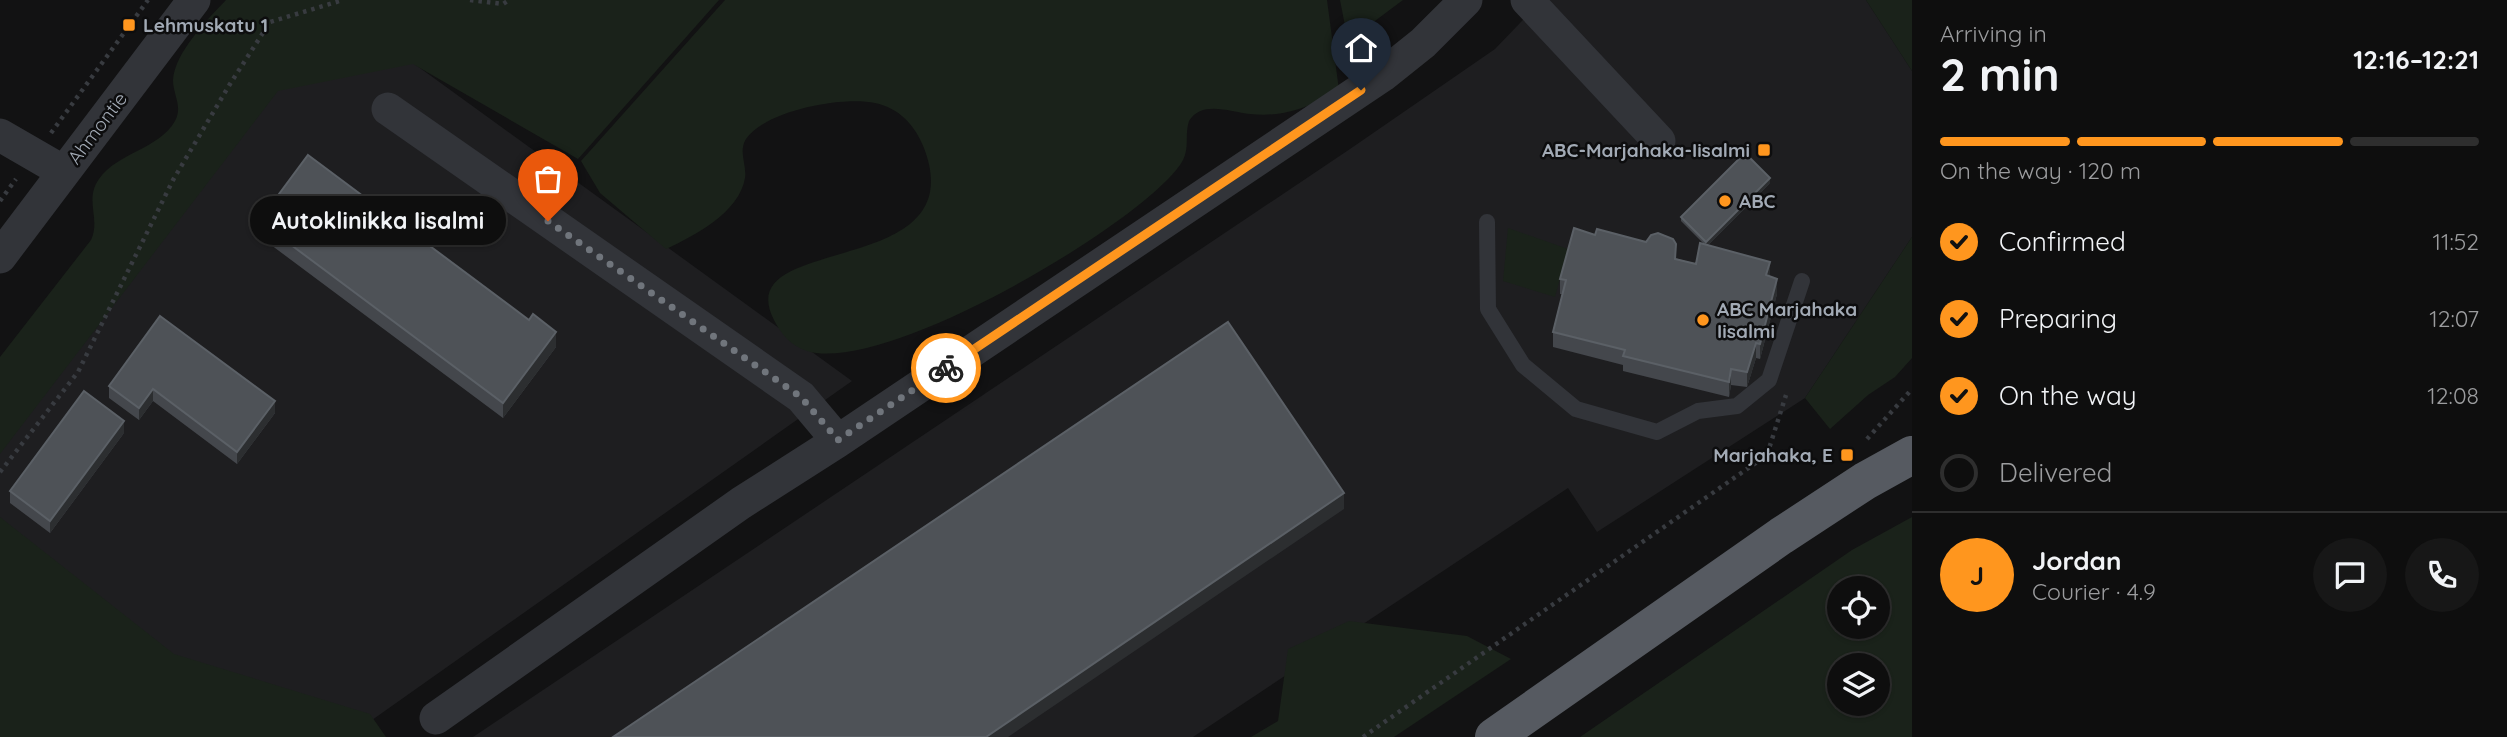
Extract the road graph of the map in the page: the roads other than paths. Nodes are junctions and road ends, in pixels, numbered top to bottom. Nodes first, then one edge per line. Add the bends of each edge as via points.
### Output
1 (194, 0) edge
2 (1466, 0) edge
3 (1527, 0) edge
4 (388, 109) dead end
5 (0, 135) edge
6 (1660, 141) dead end
7 (64, 172) junction
8 (1488, 222) dead end
9 (0, 257) edge
10 (1802, 281) dead end
11 (838, 440) junction
12 (1912, 455) edge
13 (436, 718) dead end
14 (1493, 737) edge

1 - 7 street, Ahmontie
2 - 11 street via 1383,75
3 - 6 street
4 - 11 street via 801,397
5 - 7 street
7 - 9 street, Ahmontie
8 - 10 lane via 1488,309 1523,365 1576,409 1657,432 1698,411 1737,406 1769,380
11 - 13 street
12 - 14 highway via 1782,536

